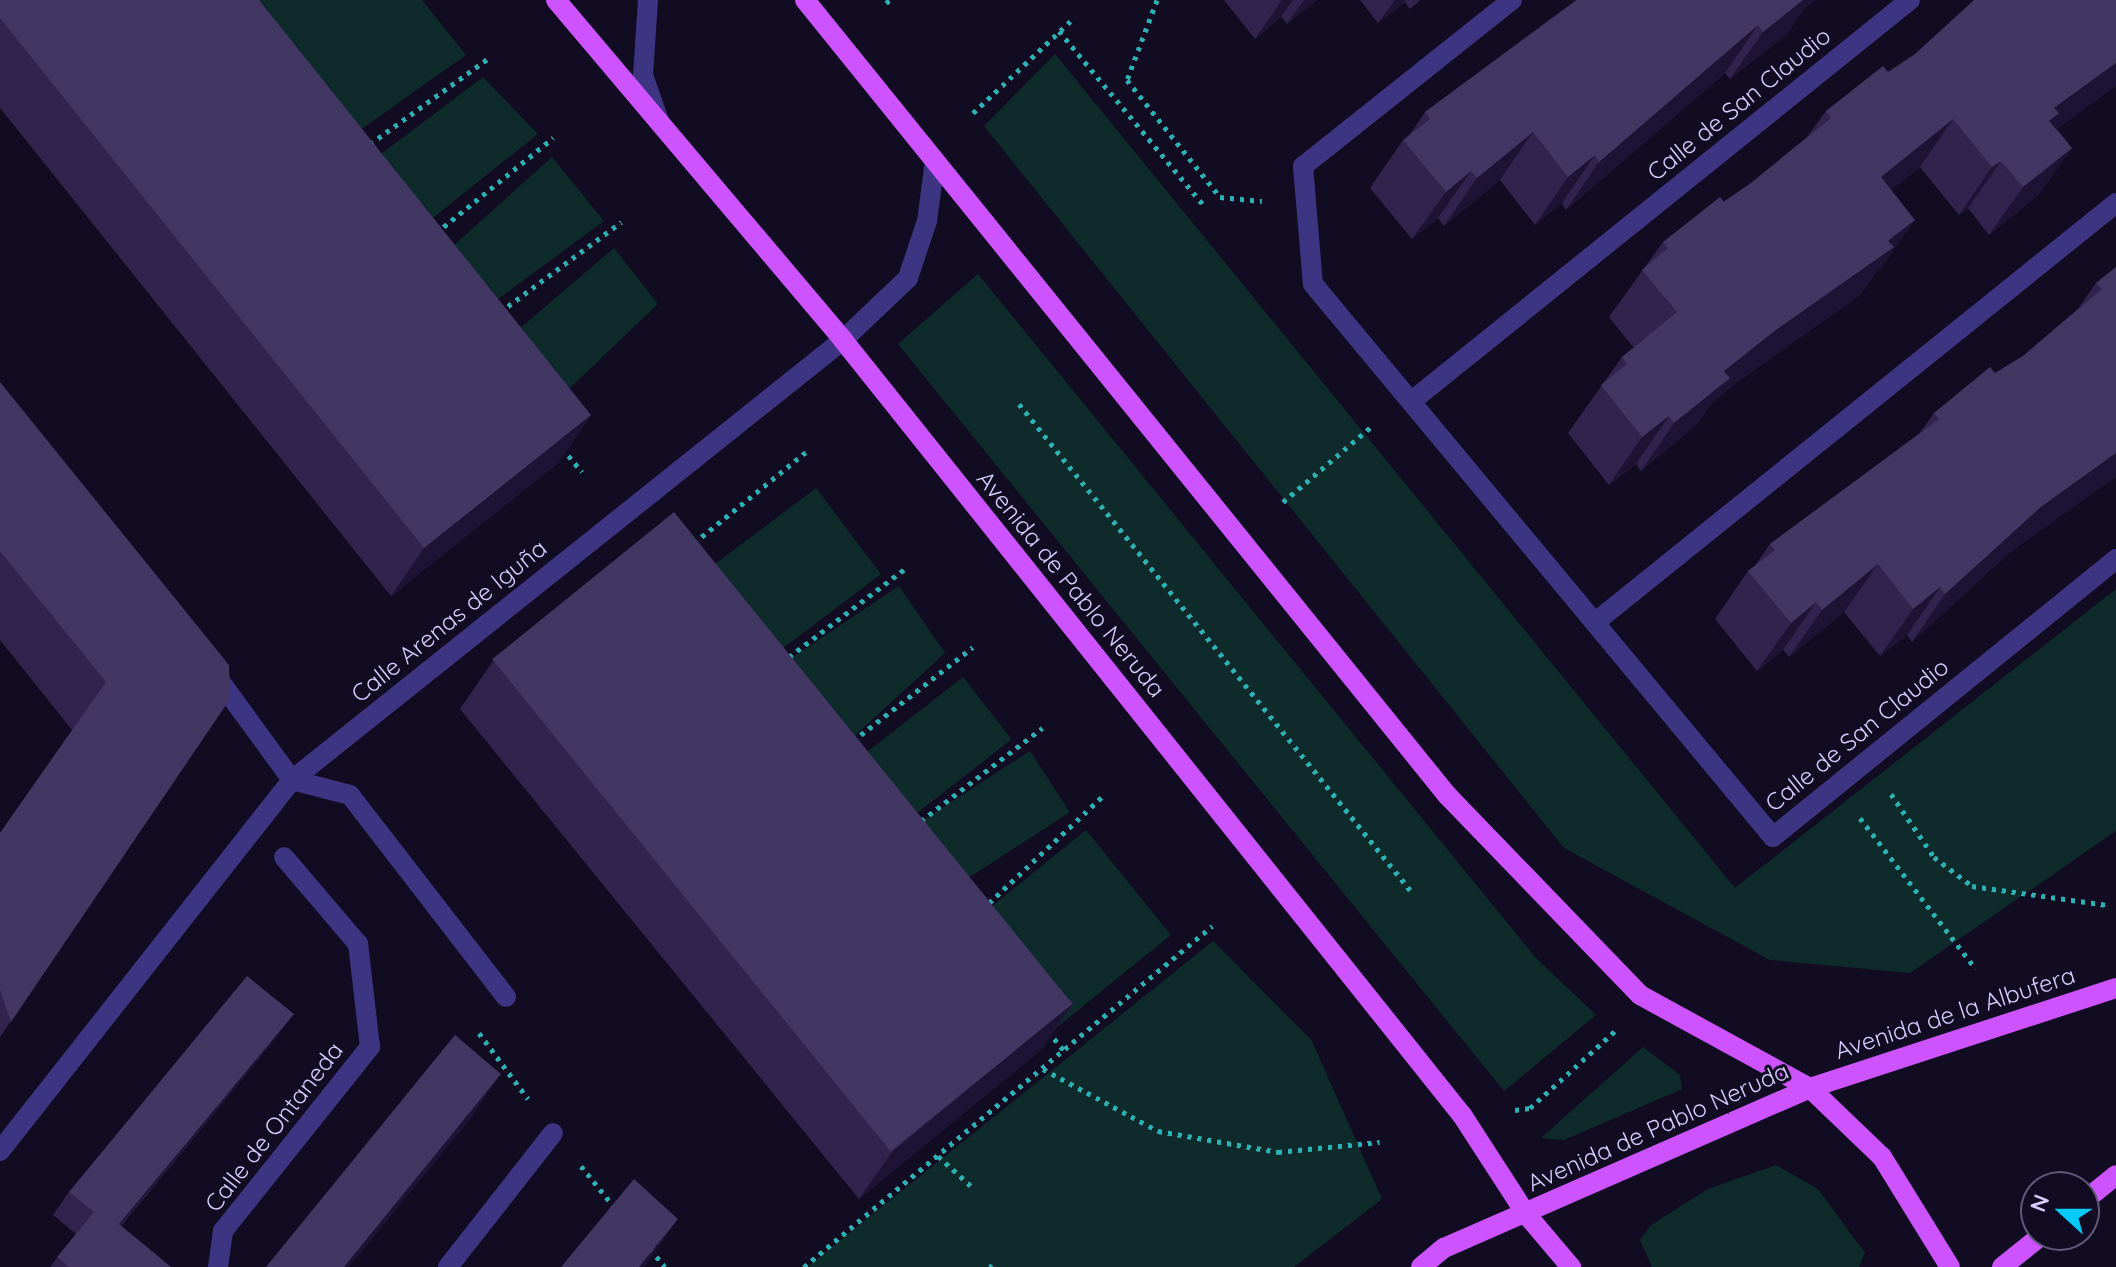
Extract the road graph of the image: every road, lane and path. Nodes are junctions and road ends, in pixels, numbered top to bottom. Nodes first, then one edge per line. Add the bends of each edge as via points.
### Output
1 (556, 0) edge
2 (648, 0) edge
3 (805, 0) edge
4 (1157, 0) edge
5 (1512, 0) edge
6 (1910, 0) edge
7 (1075, 17) dead end
8 (1059, 31) junction
9 (490, 57) dead end
10 (973, 113) dead end
11 (659, 122) junction
12 (553, 138) dead end
13 (363, 150) edge
14 (935, 161) junction
15 (1273, 202) dead end
16 (2116, 203) edge
17 (1206, 208) dead end
18 (621, 222) dead end
19 (432, 236) edge
20 (495, 316) edge
21 (843, 340) junction
22 (1413, 400) junction
23 (1019, 404) dead end
24 (1373, 425) dead end
25 (555, 439) edge
26 (806, 452) dead end
27 (582, 472) edge
28 (1283, 502) dead end
29 (686, 549) edge
30 (2116, 559) edge
31 (906, 568) dead end
32 (1598, 620) junction
33 (973, 647) dead end
34 (196, 648) edge
35 (779, 665) edge
36 (1042, 728) dead end
37 (849, 744) edge
38 (292, 780) junction
39 (1891, 793) dead end
40 (1102, 797) dead end
41 (1860, 817) dead end
42 (917, 825) edge
43 (284, 857) dead end
44 (1410, 890) dead end
45 (2108, 905) dead end
46 (985, 906) edge
47 (1212, 926) dead end
48 (1976, 969) dead end
49 (2116, 988) edge
50 (506, 997) dead end
51 (470, 1020) dead end
52 (1039, 1020) edge
53 (1616, 1030) dead end
54 (1065, 1052) junction
55 (1043, 1069) junction
56 (1810, 1088) junction
57 (1515, 1110) dead end
58 (553, 1133) junction
59 (1380, 1142) dead end
60 (0, 1151) edge
61 (938, 1156) junction
62 (2116, 1175) edge
63 (973, 1188) dead end
64 (2100, 1188) edge
65 (1526, 1214) junction
66 (623, 1216) edge
67 (643, 1240) edge
68 (2022, 1251) edge
69 (662, 1266) edge
70 (218, 1267) edge
71 (448, 1267) edge
72 (804, 1267) edge
73 (1421, 1267) edge
74 (1571, 1267) edge
75 (1950, 1267) edge
76 (2002, 1267) edge

1 - 11 main road, Avenida de Pablo Neruda
2 - 11 street via 643,75
3 - 14 main road, Avenida de Pablo Neruda
4 - 15 path via 1127,80 1220,197
5 - 22 street, Calle de San Claudio via 1303,166 1313,284
6 - 22 street, Calle de San Claudio
7 - 8 path
8 - 10 path
8 - 17 path
9 - 13 path
11 - 21 main road, Avenida de Pablo Neruda
12 - 19 path
14 - 21 street, Calle Arenas de Iguña via 927,221 908,278
14 - 56 main road, Avenida de Pablo Neruda via 1447,795 1640,995
16 - 32 street
18 - 20 path
21 - 38 street, Calle Arenas de Iguña
21 - 65 main road, Avenida de Pablo Neruda via 1462,1115
22 - 32 street, Calle de San Claudio
23 - 44 path
24 - 28 path
25 - 27 path
26 - 29 path
30 - 32 street, Calle de San Claudio via 1773,837
31 - 35 path
33 - 37 path
34 - 38 street
36 - 42 path
38 - 50 street via 350,795
38 - 60 street, Calle Arenas de Iguña
39 - 45 path via 1934,857 1972,886
40 - 46 path
41 - 48 path
43 - 70 street, Calle de Ontaneda via 358,944 370,1047 223,1231
47 - 54 path
49 - 56 main road, Avenida de la Albufera
51 - 58 path
52 - 54 path
53 - 57 path via 1530,1108
54 - 55 path
55 - 59 path via 1158,1131 1278,1152
55 - 61 path
56 - 65 main road, Avenida de Pablo Neruda
56 - 75 main road, Avenida de Pablo Neruda via 1882,1157
58 - 66 path
58 - 71 street
61 - 63 path
61 - 72 path
62 - 64 main road
65 - 73 main road via 1444,1248
65 - 74 main road, Avenida de Pablo Neruda
67 - 69 path
68 - 76 main road

